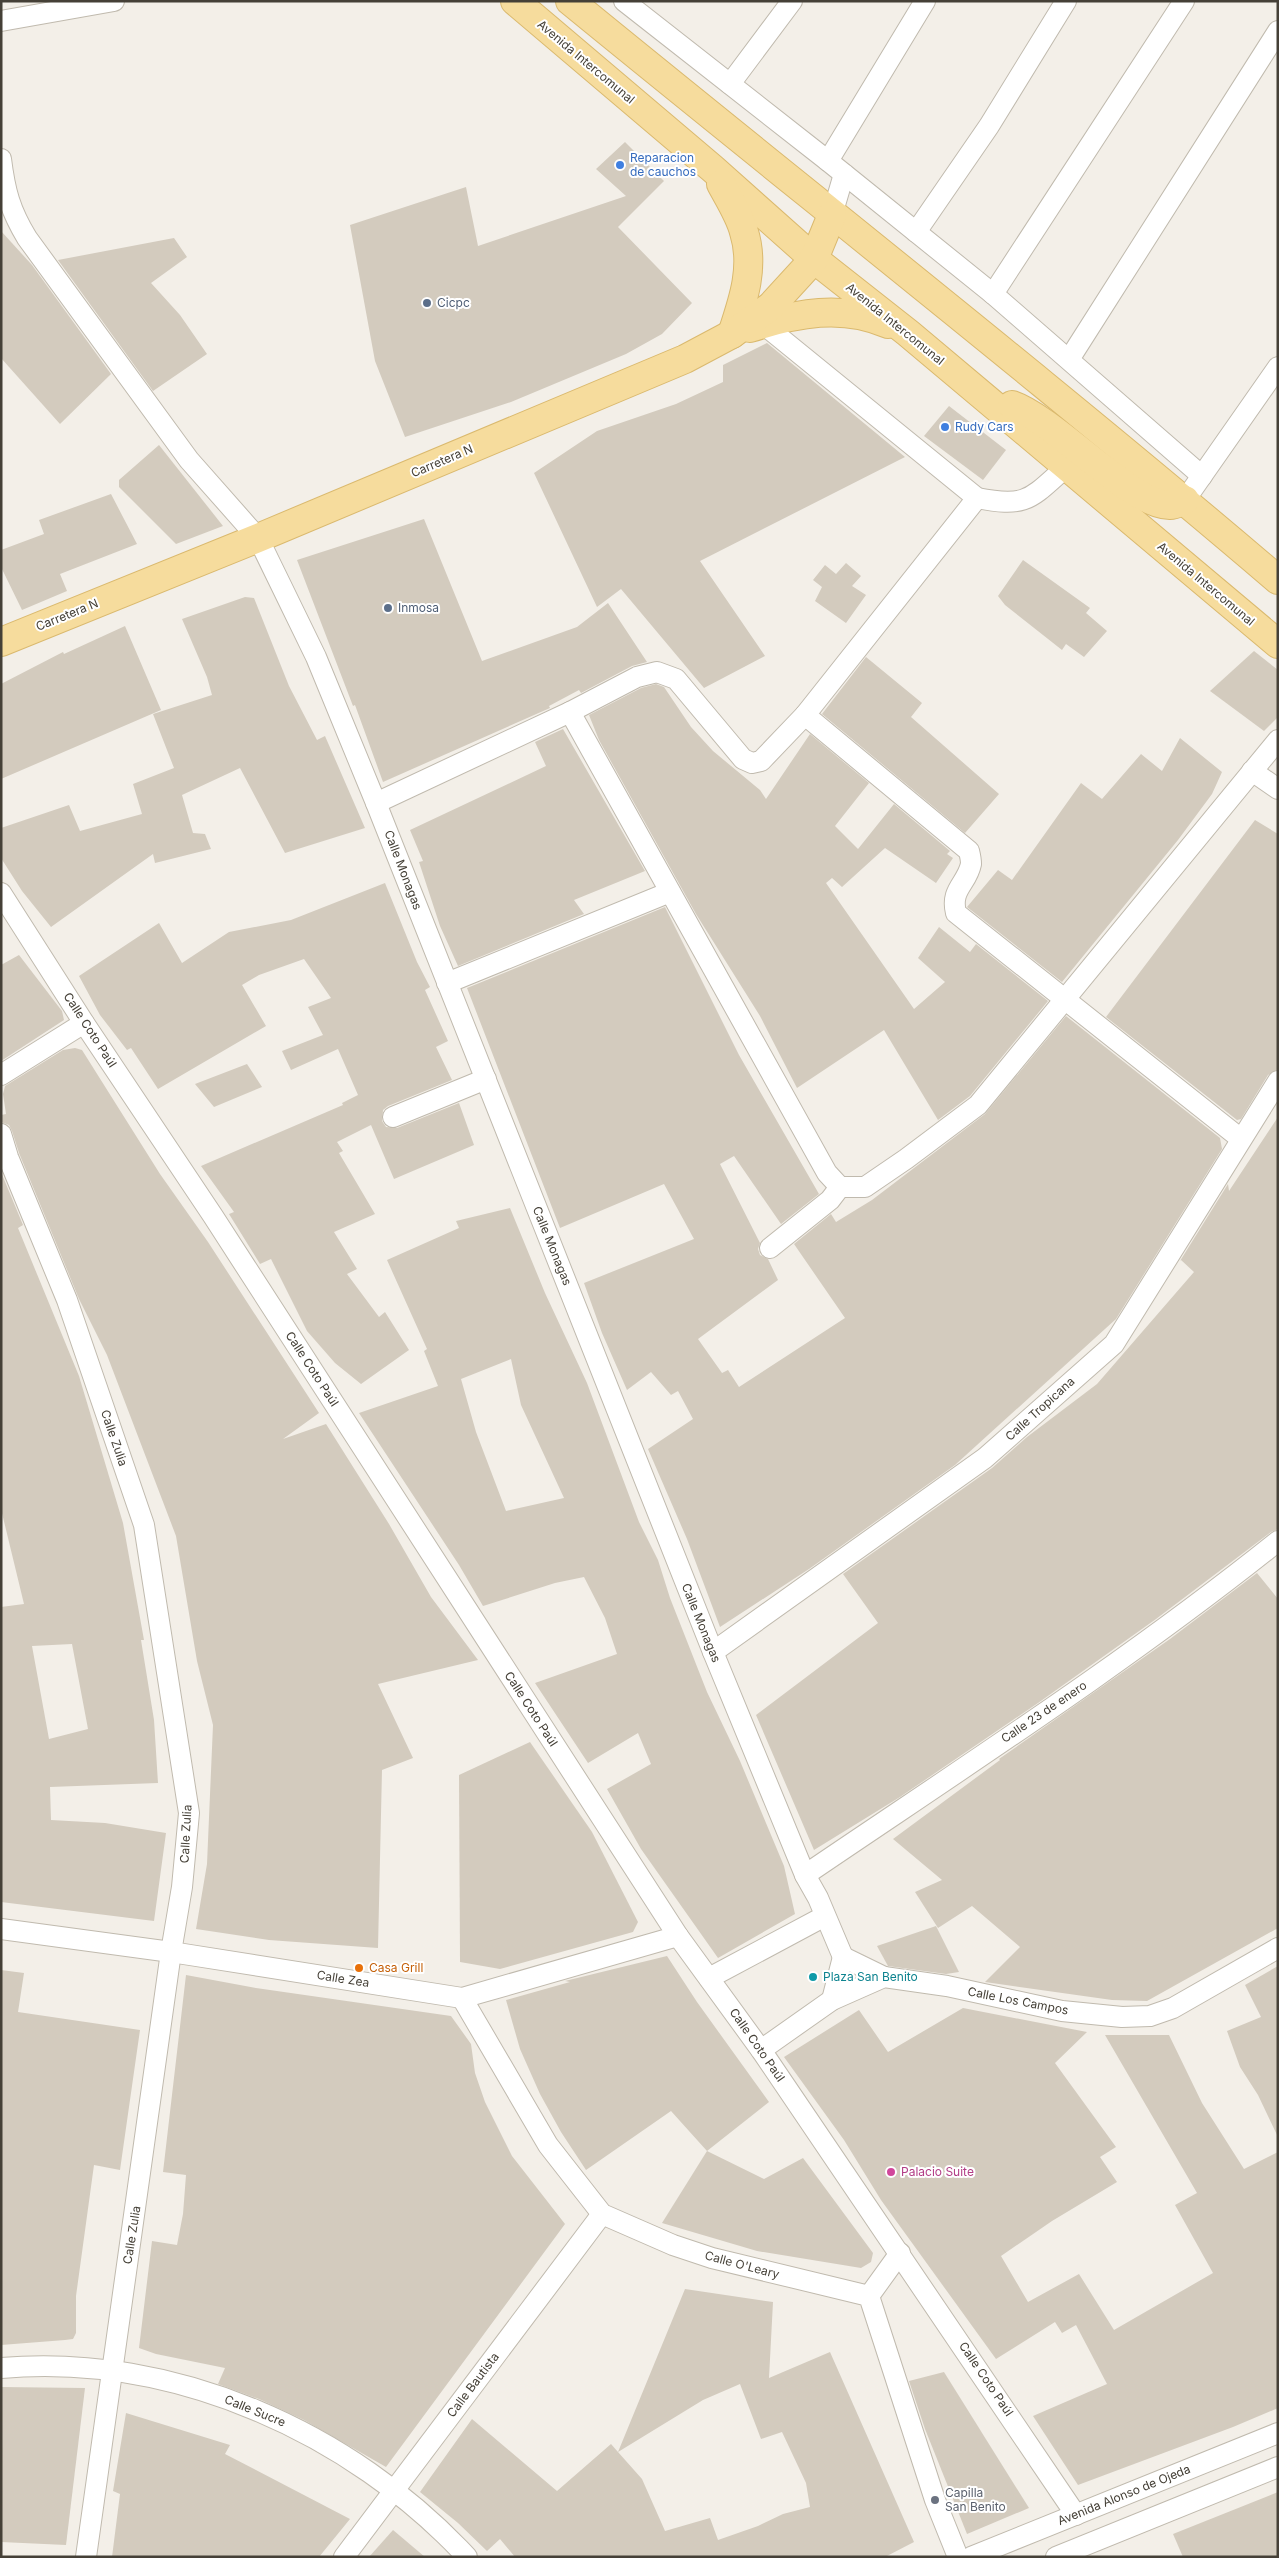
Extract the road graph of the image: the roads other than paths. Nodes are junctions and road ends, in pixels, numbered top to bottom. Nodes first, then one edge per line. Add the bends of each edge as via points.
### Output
1 (114, 1) edge
2 (515, 1) edge
3 (570, 1) edge
4 (792, 1) edge
5 (925, 1) edge
6 (1066, 1) edge
7 (1184, 1) edge
8 (629, 3) edge
9 (1, 21) edge
10 (1278, 31) edge
11 (730, 84) junction
12 (1, 159) edge
13 (828, 160) junction
14 (713, 169) junction
15 (844, 174) junction
16 (832, 215) junction
17 (916, 232) junction
18 (814, 259) junction
19 (993, 294) junction
20 (763, 324) junction
21 (908, 333) junction
22 (732, 334) junction
23 (1070, 358) junction
24 (1278, 367) edge
25 (984, 397) junction
26 (1066, 467) junction
27 (1202, 476) junction
28 (977, 498) junction
29 (1184, 500) junction
30 (258, 538) junction
31 (1278, 580) edge
32 (1, 642) edge
33 (1278, 644) edge
34 (570, 712) junction
35 (805, 714) junction
36 (1278, 740) edge
37 (1252, 771) junction
38 (1278, 789) edge
39 (376, 803) junction
40 (670, 892) junction
41 (1, 894) edge
42 (447, 983) junction
43 (1065, 1000) junction
44 (84, 1022) junction
45 (1, 1075) edge
46 (486, 1079) junction
47 (1278, 1081) edge
48 (393, 1117) dead end
49 (1, 1134) edge
50 (1241, 1139) junction
51 (840, 1187) junction
52 (770, 1248) dead end
53 (1278, 1541) edge
54 (713, 1652) junction
55 (804, 1875) junction
56 (825, 1916) junction
57 (1, 1929) edge
58 (678, 1936) junction
59 (1278, 1948) edge
60 (171, 1952) junction
61 (843, 1957) junction
62 (884, 1977) junction
63 (709, 1978) junction
64 (462, 1998) junction
65 (832, 2000) junction
66 (761, 2050) junction
67 (602, 2214) junction
68 (900, 2253) junction
69 (869, 2296) junction
70 (1, 2368) edge
71 (111, 2372) junction
72 (1278, 2433) edge
73 (1278, 2467) edge
74 (394, 2490) junction
75 (1076, 2515) junction
76 (1097, 2550) edge
77 (86, 2557) edge
78 (344, 2557) edge
79 (467, 2557) edge
80 (958, 2557) edge
81 (971, 2557) edge
82 (1056, 2557) edge

1 - 9 street
2 - 14 main road, Avenida Intercomunal
3 - 16 main road
4 - 11 street
5 - 13 street
6 - 17 street via 989,126
7 - 19 street
8 - 11 street
10 - 23 street
11 - 13 street
12 - 30 street, Calle Monagas via 4,186 12,212 26,238 189,460
13 - 15 street
14 - 18 main road, Avenida Intercomunal
14 - 22 main road via 744,232 749,264 743,302
15 - 16 street
15 - 17 street
16 - 18 main road, Carretera N
16 - 29 main road via 902,268
17 - 19 street
18 - 21 main road, Avenida Intercomunal
18 - 22 main road, Carretera N via 771,306
19 - 23 street
20 - 21 main road via 841,311 877,319
20 - 22 main road
20 - 28 street
21 - 25 main road, Avenida Intercomunal
22 - 30 main road, Carretera N via 685,359
23 - 27 street
24 - 27 street
25 - 26 main road, Avenida Intercomunal
25 - 29 main road via 1036,417 1145,498 1171,505
26 - 28 street via 1029,498 1015,504
26 - 33 main road, Avenida Intercomunal
27 - 29 street
28 - 35 street
29 - 31 main road
30 - 32 main road, Carretera N
30 - 39 street, Calle Monagas via 316,657
34 - 35 street via 637,678 657,672 676,679 743,759 752,763 761,762
34 - 39 street
34 - 40 street
35 - 43 street via 969,851 971,864 956,893 956,913
36 - 37 street
37 - 38 street
37 - 43 street
39 - 42 street, Calle Monagas
40 - 42 street
40 - 51 street via 827,1173
41 - 44 street, Calle Coto Paúl
42 - 46 street, Calle Monagas
43 - 50 street
43 - 51 street via 978,1105 865,1187
44 - 45 street
44 - 58 street, Calle Coto Paúl
46 - 48 street
46 - 54 street, Calle Monagas
47 - 50 street, Calle Tropicana
49 - 60 street, Calle Zulia via 67,1300 144,1525 189,1813 182,1887
50 - 54 street, Calle Tropicana via 1114,1344 985,1458
51 - 52 street via 830,1200
53 - 55 street, Calle 23 de enero via 1212,1594 1078,1689
54 - 55 street, Calle Monagas
55 - 56 street, Calle Monagas
56 - 61 street, Calle Monagas
56 - 63 street
57 - 60 street, Calle Zea
58 - 63 street, Calle Coto Paúl
58 - 64 street, Calle Zea
59 - 62 street, Calle Los Campos via 1173,2008 1150,2016 1122,2017 1062,2011 946,1986
60 - 64 street, Calle Zea
60 - 71 street, Calle Zulia
61 - 62 street
61 - 65 street
62 - 65 street
63 - 66 street, Calle Coto Paúl
64 - 67 street, Calle O'Leary via 548,2145
65 - 66 street
66 - 68 street, Calle Coto Paúl
67 - 69 street, Calle O'Leary via 712,2258
67 - 74 street, Calle Bautista
68 - 69 street
68 - 75 street, Calle Coto Paúl
69 - 80 street via 935,2500
70 - 71 street, Calle Sucre via 60,2367
71 - 74 street, Calle Sucre via 188,2387 263,2413 334,2449
71 - 77 street, Calle Zulia
72 - 75 street, Avenida Alonso de Ojeda
73 - 76 street
74 - 78 street, Calle Bautista
74 - 79 street, Calle Sucre
75 - 81 street, Avenida Alonso de Ojeda
76 - 82 street

